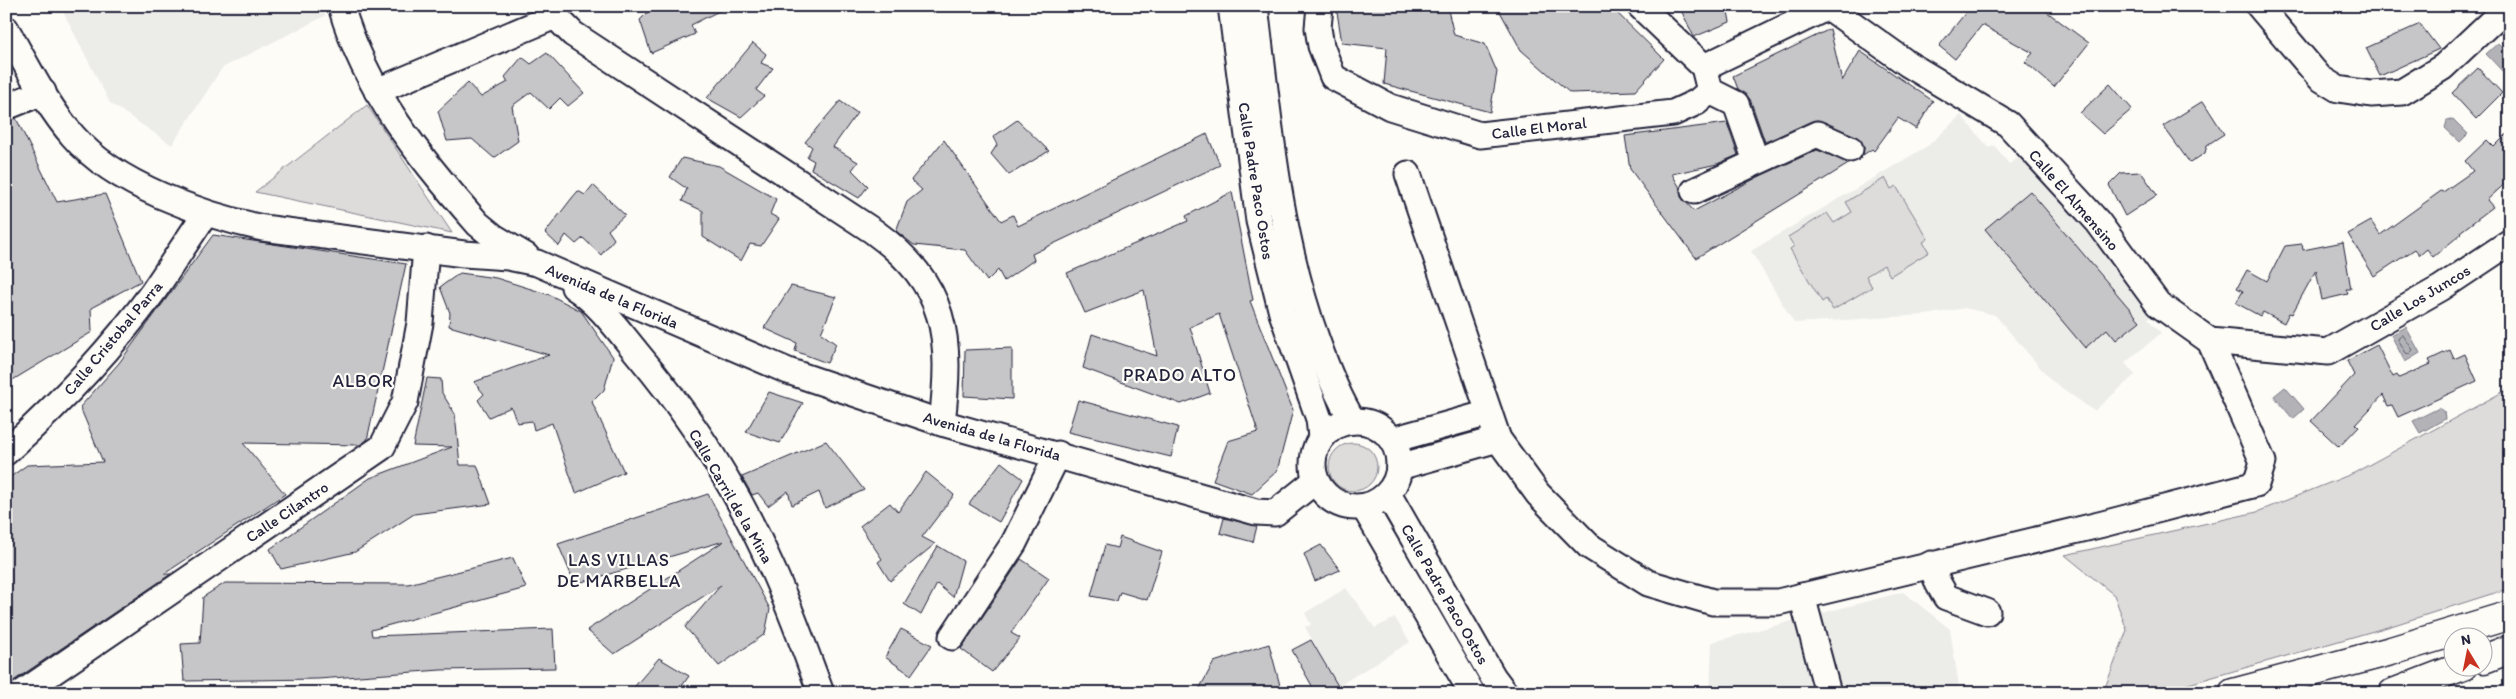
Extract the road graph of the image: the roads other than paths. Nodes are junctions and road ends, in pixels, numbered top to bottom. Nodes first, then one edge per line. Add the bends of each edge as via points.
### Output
1 (341, 6) edge
2 (1231, 6) edge
3 (1255, 6) edge
4 (1320, 6) edge
5 (1640, 6) edge
6 (1828, 6) edge
7 (2259, 6) edge
8 (2508, 6) edge
9 (557, 11) edge
10 (6, 29) edge
11 (1707, 79) junction
12 (377, 91) junction
13 (43, 92) junction
14 (6, 107) edge
15 (1850, 149) dead end
16 (1756, 162) junction
17 (1408, 174) dead end
18 (1694, 191) dead end
19 (206, 213) junction
20 (2510, 242) edge
21 (426, 248) junction
22 (537, 263) junction
23 (2210, 341) junction
24 (1489, 413) junction
25 (1353, 420) junction
26 (942, 423) junction
27 (1322, 437) junction
28 (1498, 439) junction
29 (1392, 440) junction
30 (6, 452) edge
31 (1058, 454) junction
32 (1399, 466) junction
33 (1316, 481) junction
34 (1388, 494) junction
35 (1364, 507) junction
36 (1931, 564) junction
37 (1802, 596) junction
38 (1986, 612) dead end
39 (2510, 615) edge
40 (952, 637) dead end
41 (2510, 648) edge
42 (2494, 655) edge
43 (2444, 673) edge
44 (22, 693) edge
45 (821, 693) edge
46 (1472, 693) edge
47 (1504, 693) edge
48 (1828, 693) edge
49 (2233, 693) edge
50 (2393, 693) edge

1 - 12 street via 353,41
2 - 27 street, Calle Padre Paco Ostos via 1259,221 1282,313 1319,419
3 - 25 street, Calle Padre Paco Ostos via 1290,249 1330,377 1340,401
4 - 11 street, Calle El Moral via 1318,28 1321,46 1333,77 1390,107 1480,135 1673,113 1697,102
5 - 11 street
6 - 11 street, Calle El Moral
6 - 23 street, Calle El Almensino via 1908,64 2008,124 2098,222 2158,304
7 - 8 street via 2320,78 2338,89 2371,94 2402,92 2443,67
9 - 12 street
9 - 26 street via 573,34 865,225 906,257 932,293 942,325 947,363
10 - 13 street, Avenida de la Florida
11 - 16 street via 1736,104
12 - 22 street via 398,128 478,224 494,238
13 - 14 street
13 - 19 street, Avenida de la Florida via 73,136 103,162 144,187
15 - 16 street via 1817,134
16 - 18 street
17 - 24 street
19 - 21 street, Avenida de la Florida via 263,228
19 - 30 street, Calle Cristobal Parra via 124,329 62,399
20 - 23 street, Calle Los Juncos via 2441,288 2328,352
21 - 22 street, Avenida de la Florida
21 - 44 street, Calle Cilantro via 420,323 405,402 382,447
22 - 26 street, Avenida de la Florida via 788,371
22 - 45 street, Calle Carril de la Mina via 583,293 601,311 655,375 706,446 748,518 770,564
23 - 36 street via 2263,462 2256,484
24 - 28 street
24 - 29 street
25 - 27 street via 1335,426
25 - 29 street via 1375,425
26 - 31 street, Avenida de la Florida
27 - 33 street via 1313,458
28 - 32 street
28 - 37 street via 1538,494 1589,546 1648,583 1713,602 1778,602
29 - 32 street
31 - 33 street, Avenida de la Florida via 1247,509 1275,513
31 - 40 street via 1014,544
32 - 34 street via 1396,481
33 - 35 street via 1330,500 1346,507
34 - 35 street
34 - 47 street, Calle Padre Paco Ostos
35 - 46 street, Calle Padre Paco Ostos
36 - 37 street
36 - 38 street via 1946,597
37 - 48 street
39 - 49 highway
41 - 42 highway
43 - 50 highway

